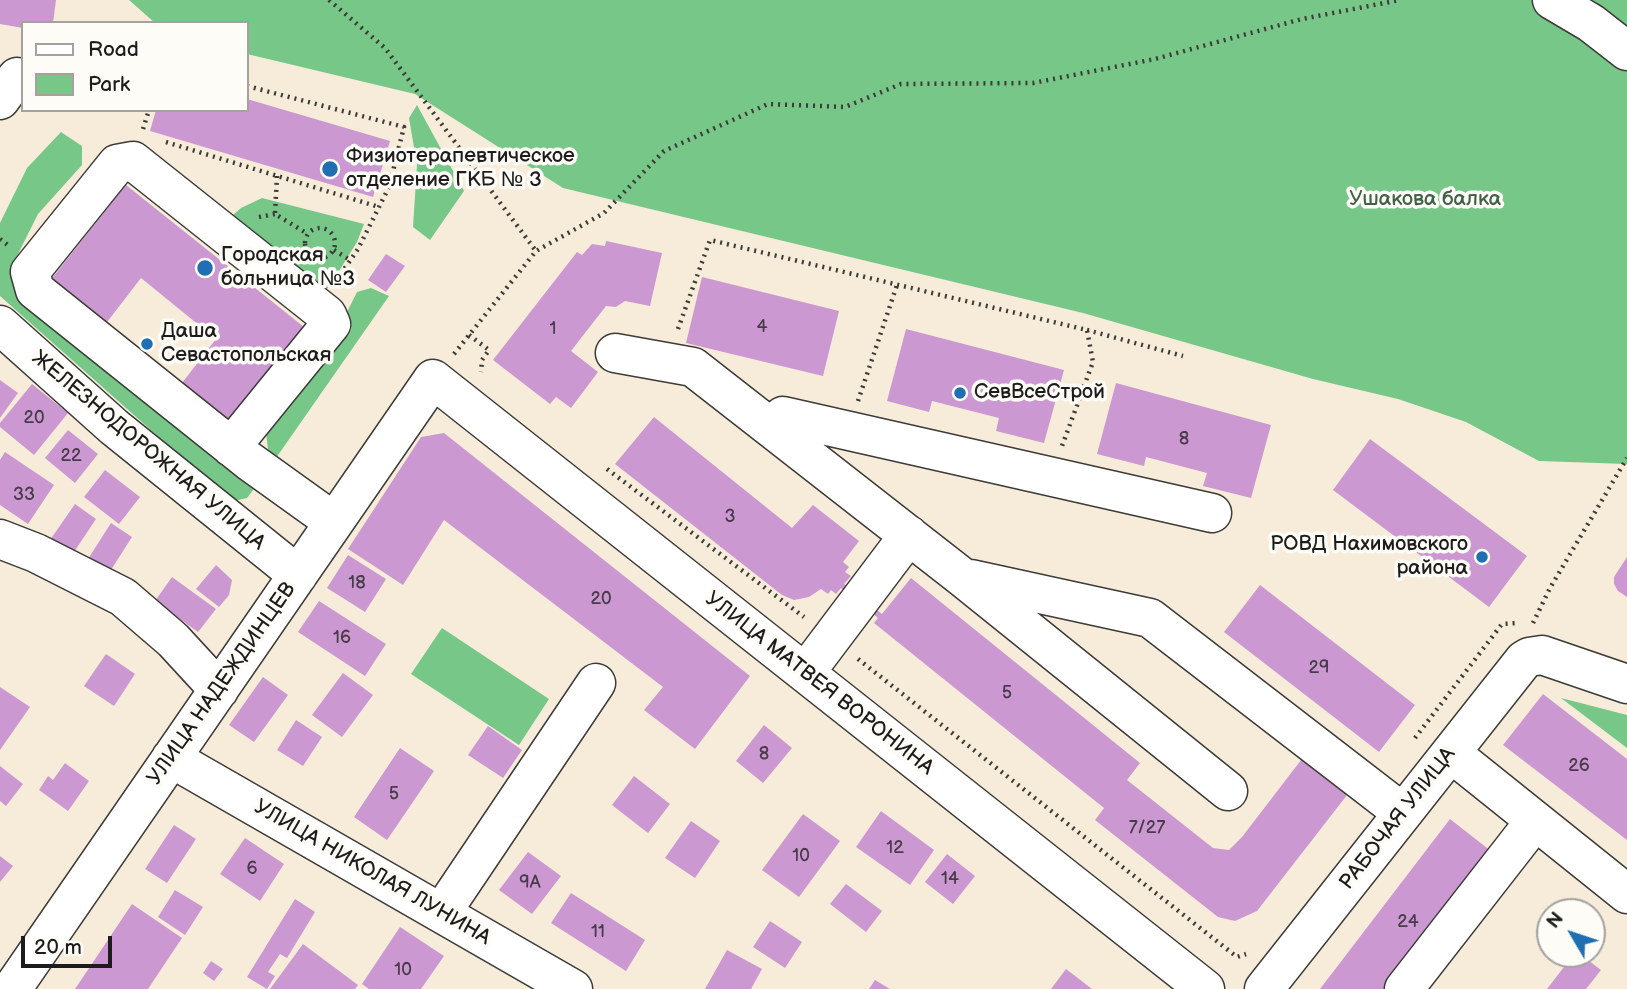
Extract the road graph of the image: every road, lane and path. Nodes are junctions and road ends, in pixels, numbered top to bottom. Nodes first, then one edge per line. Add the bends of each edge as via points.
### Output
1 (329, 0) edge
2 (1400, 0) edge
3 (1552, 0) edge
4 (1627, 51) edge
5 (248, 86) edge
6 (154, 138) dead end
7 (277, 176) junction
8 (379, 207) junction
9 (308, 234) junction
10 (334, 250) junction
11 (536, 251) junction
12 (350, 260) junction
13 (897, 285) junction
14 (317, 307) junction
15 (0, 325) edge
16 (1087, 330) junction
17 (469, 335) junction
18 (615, 353) dead end
19 (1183, 356) dead end
20 (666, 363) junction
21 (486, 378) dead end
22 (433, 379) junction
23 (770, 427) junction
24 (848, 430) junction
25 (231, 447) junction
26 (1627, 458) edge
27 (597, 462) dead end
28 (1051, 477) junction
29 (1212, 513) dead end
30 (334, 522) junction
31 (909, 535) junction
32 (0, 539) edge
33 (298, 575) junction
34 (962, 577) junction
35 (1550, 587) dead end
36 (832, 638) junction
37 (1534, 638) junction
38 (805, 673) junction
39 (596, 683) dead end
40 (1627, 684) edge
41 (219, 690) junction
42 (1414, 739) dead end
43 (1451, 753) junction
44 (171, 758) junction
45 (1228, 791) dead end
46 (1402, 813) junction
47 (1535, 821) junction
48 (1627, 894) edge
49 (442, 912) junction
50 (1248, 953) dead end
51 (12, 989) edge
52 (573, 989) edge
53 (1205, 989) edge
54 (1264, 989) edge
55 (1404, 989) edge

1 - 11 path via 385,48
2 - 11 path via 1302,19 1155,59 1033,83 901,84 845,107 768,104 664,150 604,213
3 - 4 street
5 - 8 path via 404,127 389,187
6 - 7 path
7 - 8 path
7 - 9 path via 275,214
8 - 12 path
9 - 10 path via 321,228 330,231
9 - 10 path via 304,244 313,256 327,257
10 - 12 path
11 - 17 path
12 - 14 path
13 - 16 path
13 - 20 path via 710,240
13 - 24 path
14 - 25 street via 331,324
14 - 25 street via 133,161 117,164 30,272 36,290
15 - 33 street, ЖЕЛЕЗНОДОРОЖНАЯ УЛИЦА via 114,427
16 - 19 path
16 - 28 path via 1093,362
17 - 21 path via 489,350 480,370
17 - 22 path
18 - 20 street
20 - 23 street via 693,368
22 - 30 street, УЛИЦА НАДЕЖДИНЦЕВ
22 - 38 street, УЛИЦА МАТВЕЯ ВОРОНИНА
23 - 24 street via 783,416
23 - 31 street
24 - 28 street
25 - 30 street
26 - 35 path
27 - 36 path
28 - 29 street
30 - 33 street, УЛИЦА НАДЕЖДИНЦЕВ
31 - 34 street
31 - 36 street
32 - 41 street via 122,597 173,640
33 - 41 street, УЛИЦА НАДЕЖДИНЦЕВ
34 - 45 street
34 - 46 street via 1150,618
36 - 38 street
36 - 50 path via 1237,957
37 - 40 street via 1548,657
37 - 42 path via 1502,624
37 - 43 street, РАБОЧАЯ УЛИЦА via 1524,660
38 - 53 street, УЛИЦА МАТВЕЯ ВОРОНИНА
39 - 49 street
41 - 44 street, УЛИЦА НАДЕЖДИНЦЕВ
43 - 46 street, РАБОЧАЯ УЛИЦА
43 - 47 street
44 - 49 street, УЛИЦА НИКОЛАЯ ЛУНИНА
44 - 51 street, УЛИЦА НАДЕЖДИНЦЕВ
46 - 54 street, РАБОЧАЯ УЛИЦА
47 - 48 street
47 - 55 street
49 - 52 street, УЛИЦА НИКОЛАЯ ЛУНИНА

